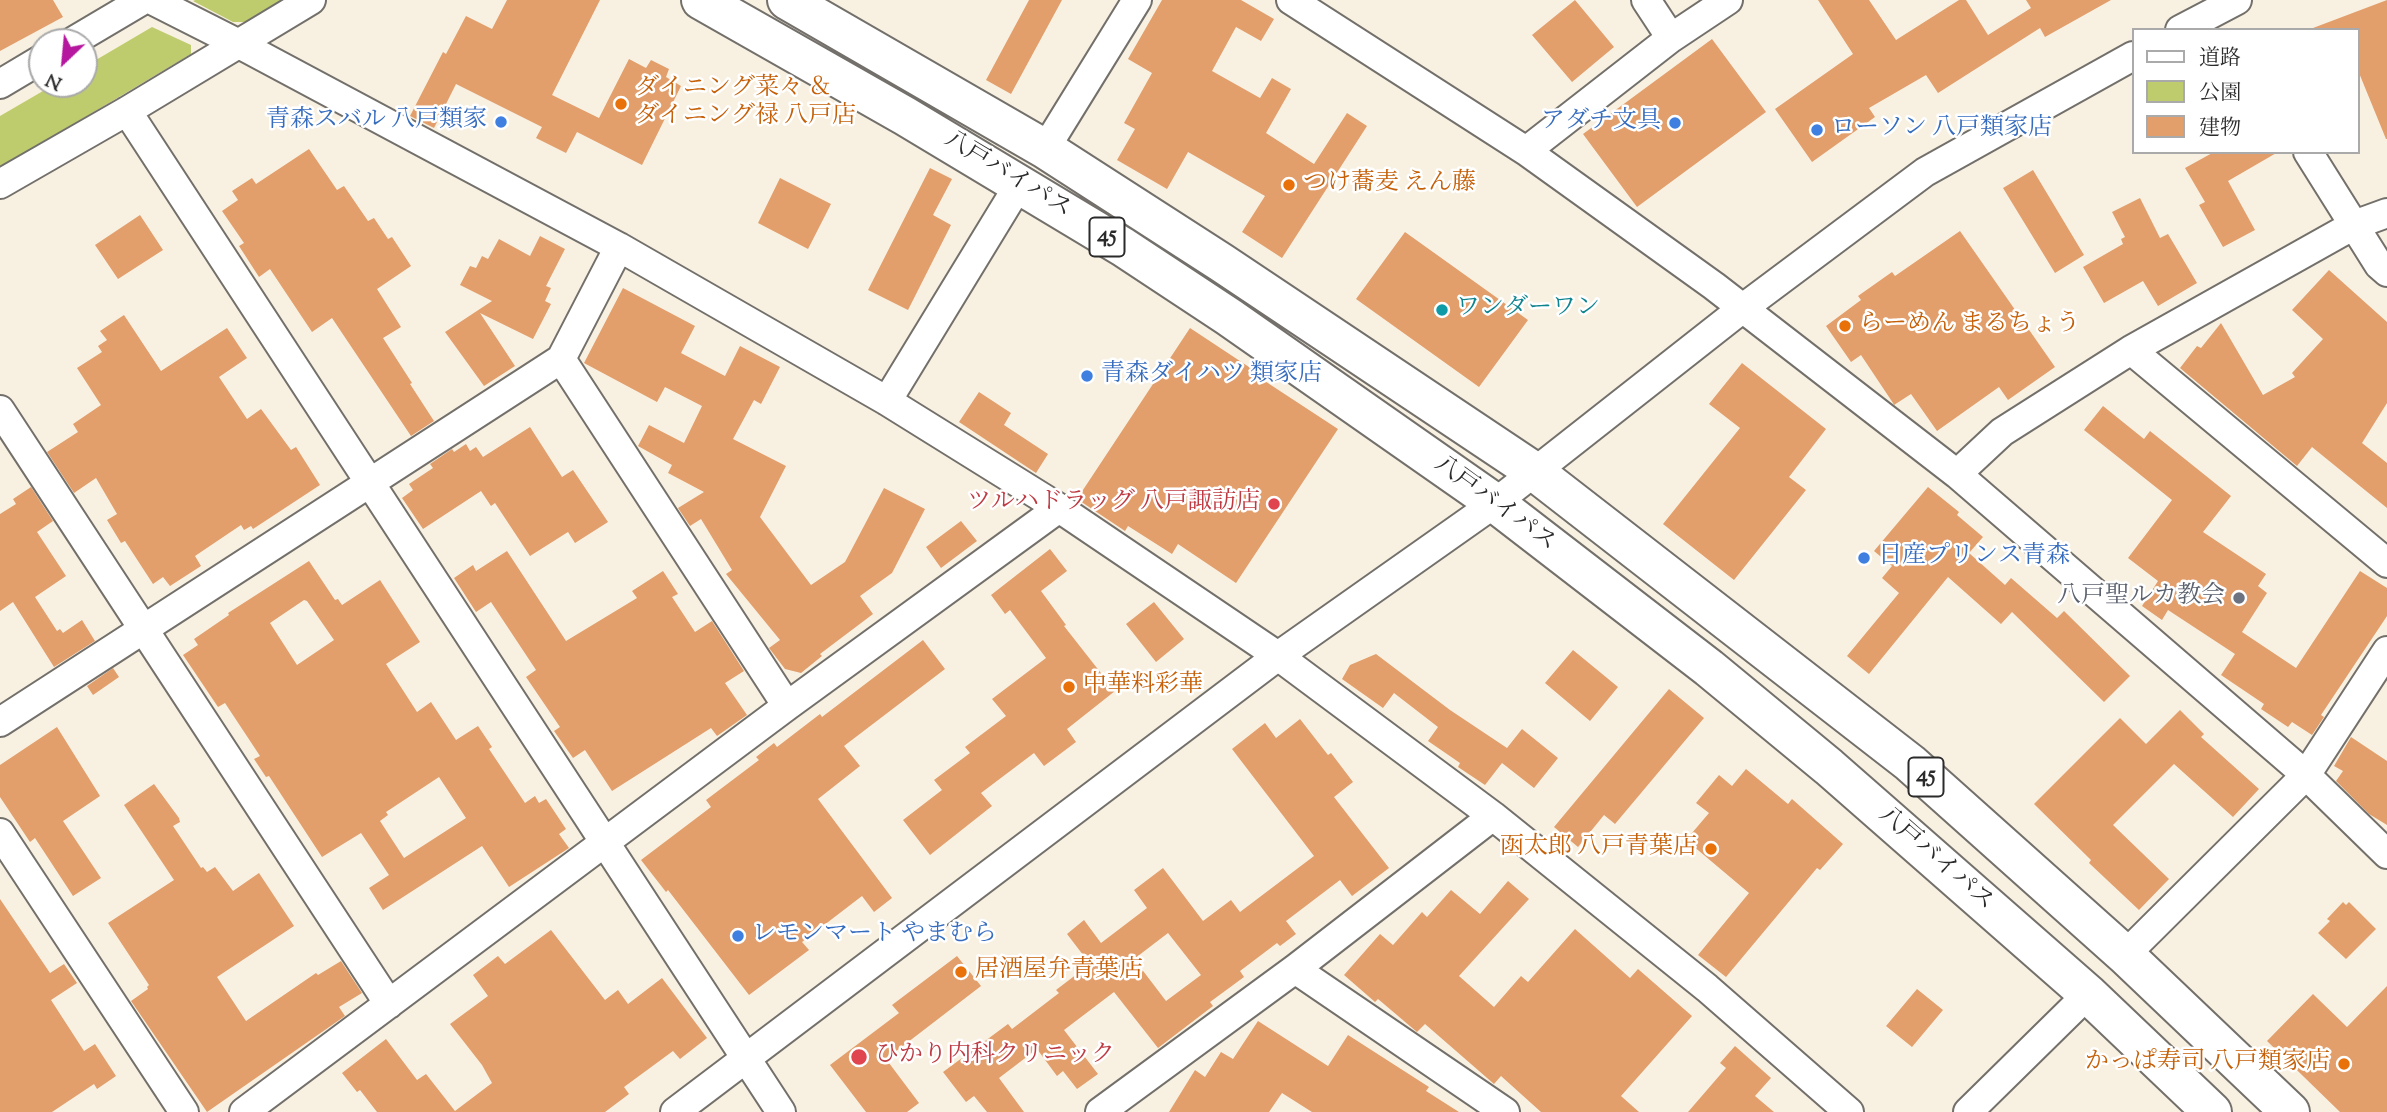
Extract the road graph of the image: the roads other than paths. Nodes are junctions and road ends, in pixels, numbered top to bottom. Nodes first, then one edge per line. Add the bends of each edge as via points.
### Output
1 (143, 0) edge
2 (152, 0) edge
3 (312, 0) edge
4 (701, 0) edge
5 (787, 0) edge
6 (1138, 0) edge
7 (1291, 0) edge
8 (1646, 0) edge
9 (1728, 0) edge
10 (2224, 10) edge
11 (96, 28) edge
12 (2184, 28) edge
13 (1671, 38) junction
14 (239, 44) junction
15 (2132, 57) edge
16 (28, 68) edge
17 (0, 84) edge
18 (127, 111) junction
19 (1045, 149) junction
20 (1526, 151) junction
21 (2309, 154) edge
22 (1020, 183) junction
23 (0, 184) edge
24 (2387, 213) edge
25 (2354, 225) junction
26 (619, 247) junction
27 (2387, 272) edge
28 (1743, 308) junction
29 (2131, 349) junction
30 (561, 359) junction
31 (887, 401) junction
32 (0, 410) edge
33 (1535, 472) junction
34 (1957, 474) junction
35 (370, 482) junction
36 (1495, 503) junction
37 (1059, 508) junction
38 (2387, 563) edge
39 (142, 629) junction
40 (2387, 651) edge
41 (1278, 656) junction
42 (786, 706) junction
43 (0, 722) edge
44 (2306, 775) junction
45 (1493, 816) junction
46 (0, 834) edge
47 (606, 842) junction
48 (2387, 854) edge
49 (2124, 955) junction
50 (1295, 968) junction
51 (2088, 994) junction
52 (389, 1004) junction
53 (746, 1058) junction
54 (184, 1112) edge
55 (244, 1112) edge
56 (674, 1112) edge
57 (781, 1112) edge
58 (1100, 1112) edge
59 (1505, 1112) edge
60 (1849, 1112) edge
61 (1968, 1112) edge
62 (2212, 1112) edge
63 (2290, 1112) edge

1 - 11 street
2 - 14 street
3 - 14 street
4 - 22 highway, 八戸バイパス / 45
5 - 19 highway, 八戸バイパス / 45
6 - 19 street
7 - 20 street
8 - 13 street
9 - 13 street
10 - 12 street
13 - 20 street
14 - 18 street
14 - 26 street
15 - 28 street via 1925,172
16 - 17 street
18 - 23 street
18 - 35 street
19 - 33 highway, 八戸バイパス / 45
20 - 28 street
21 - 25 street
22 - 31 street
22 - 36 highway, 八戸バイパス / 45 via 1229,317
24 - 25 street
25 - 27 street
25 - 29 street
26 - 30 street
26 - 31 street
28 - 33 street
28 - 34 street
29 - 34 street via 2002,432
29 - 38 street
30 - 35 street
30 - 42 street
31 - 37 street
32 - 39 street
33 - 36 street
33 - 49 highway, 八戸バイパス / 45 via 1910,762
34 - 44 street
35 - 39 street
35 - 47 street
36 - 41 street
36 - 51 highway, 八戸バイパス / 45 via 1829,767
37 - 41 street
37 - 42 street
39 - 43 street
39 - 52 street
40 - 44 street
41 - 45 street
41 - 53 street
42 - 47 street
44 - 48 street
44 - 49 street
45 - 50 street
45 - 60 street via 1707,988
46 - 54 street
47 - 52 street
47 - 53 street
49 - 63 highway, 八戸バイパス / 45
50 - 58 street
50 - 59 street
51 - 61 street
51 - 62 highway, 八戸バイパス / 45
52 - 55 street
53 - 56 street
53 - 57 street

